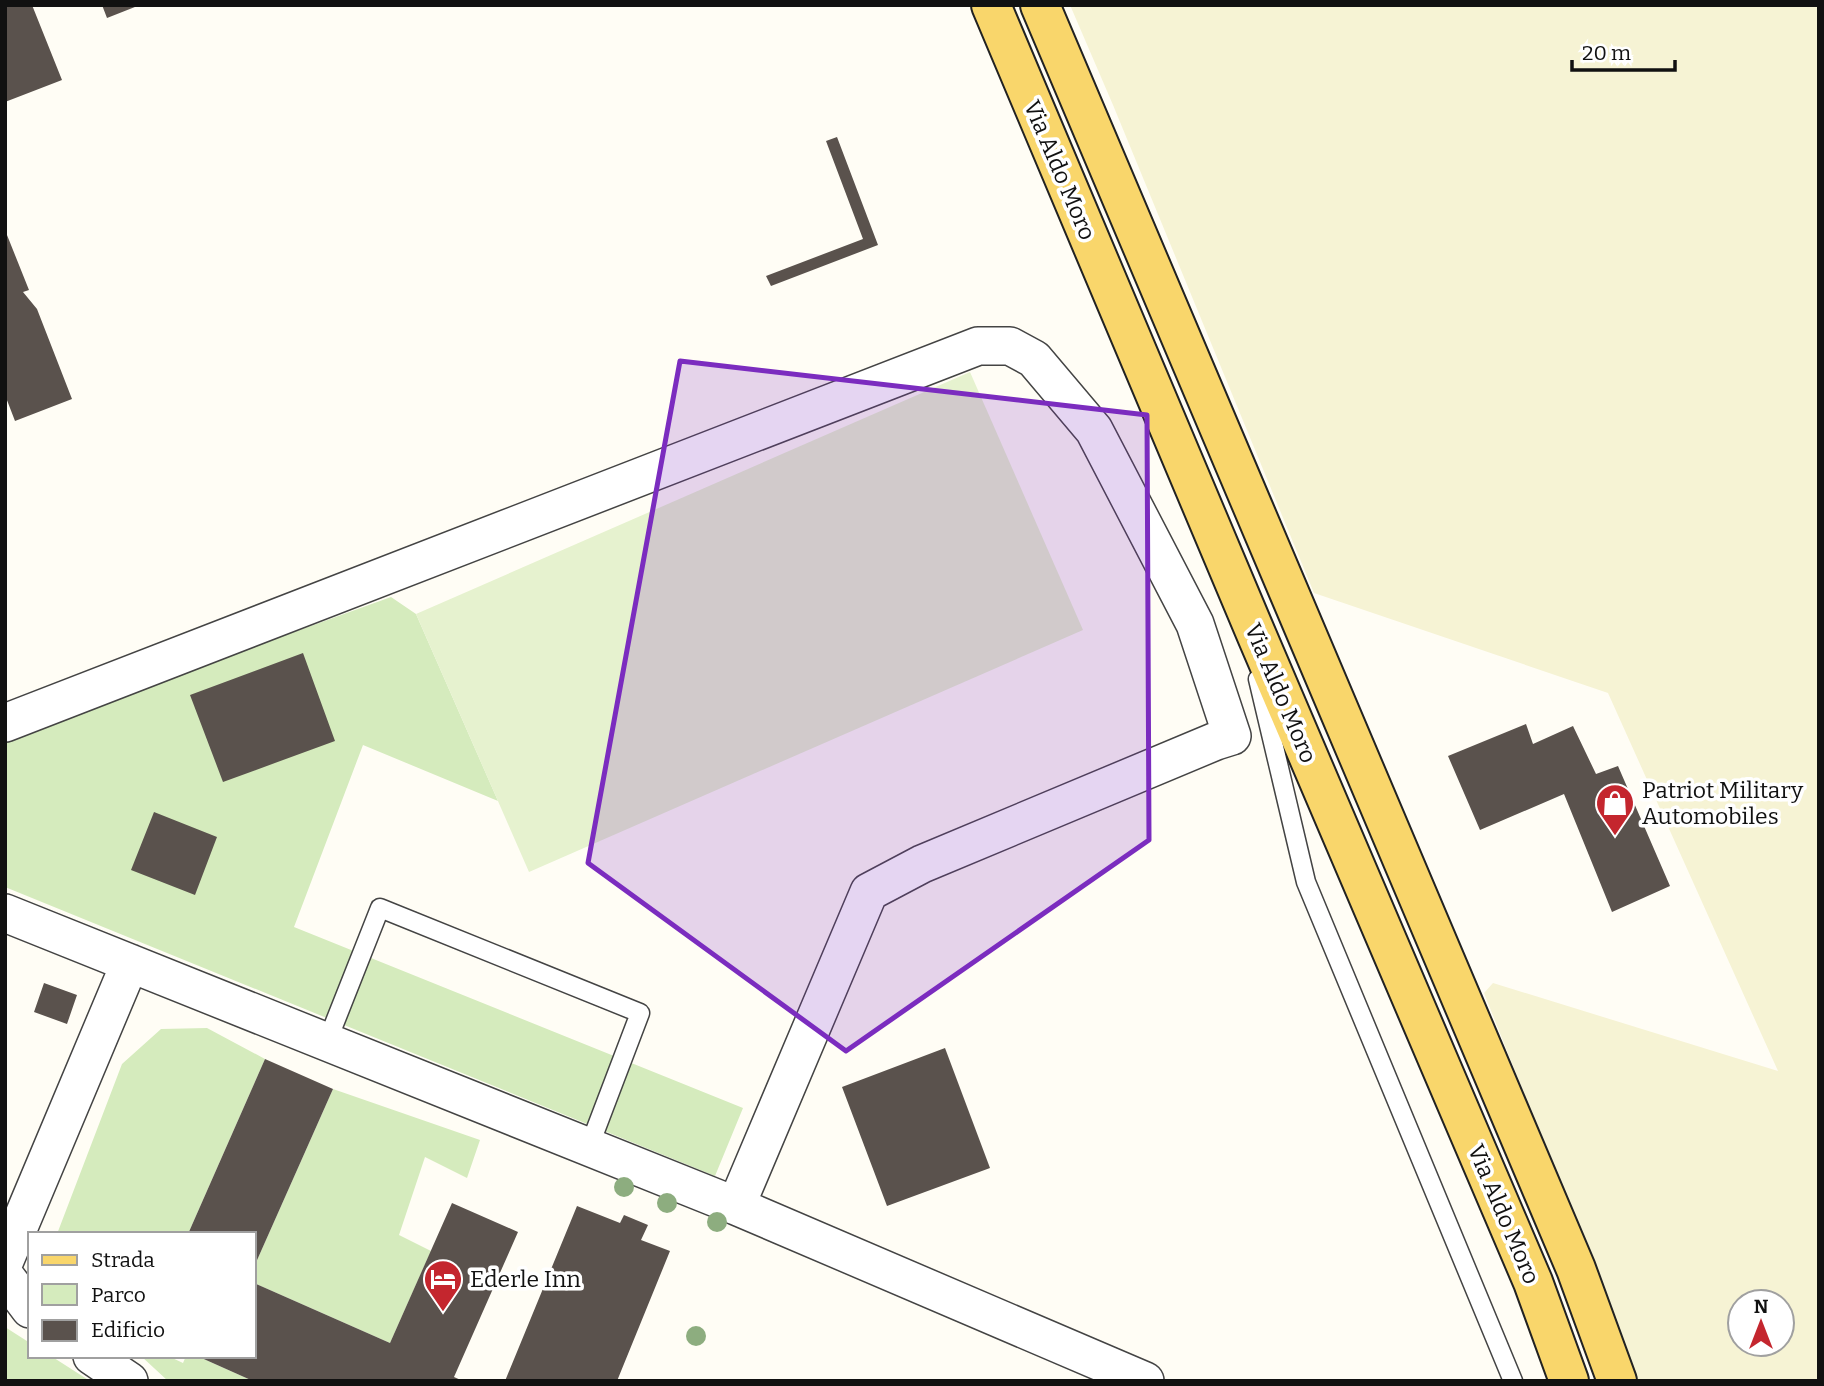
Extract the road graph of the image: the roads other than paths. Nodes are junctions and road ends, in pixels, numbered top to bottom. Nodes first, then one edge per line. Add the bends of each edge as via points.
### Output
1 (991, 5) edge
2 (1040, 5) edge
3 (1238, 592) junction
4 (5, 723) edge
5 (5, 913) edge
6 (130, 963) junction
7 (327, 1042) junction
8 (589, 1147) junction
9 (736, 1206) junction
10 (5, 1260) edge
11 (5, 1276) edge
12 (28, 1306) edge
13 (95, 1358) edge
14 (128, 1381) edge
15 (1145, 1381) edge
16 (1513, 1381) edge
17 (1569, 1381) edge
18 (1617, 1381) edge

1 - 3 main road, Via Aldo Moro
2 - 18 main road, Via Aldo Moro via 1576,1269
3 - 16 lane via 1306,882
3 - 17 main road, Via Aldo Moro via 1533,1282
4 - 9 street via 978,346 1010,346 1034,359 1094,430 1136,509 1195,624 1232,736 922,864 869,892
5 - 6 street
6 - 7 street
6 - 10 street
7 - 8 street
7 - 8 lane via 380,908 640,1013
8 - 9 street
9 - 15 street
11 - 12 street
13 - 14 street

